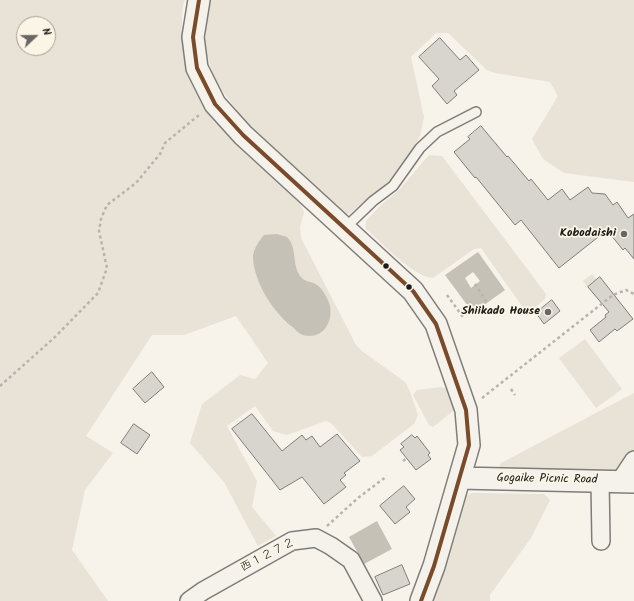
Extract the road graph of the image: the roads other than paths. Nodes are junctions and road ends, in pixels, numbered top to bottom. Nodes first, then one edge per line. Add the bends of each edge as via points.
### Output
1 (196, 2) edge
2 (476, 112) dead end
3 (345, 228) junction
4 (634, 460) edge
5 (460, 478) junction
6 (600, 481) junction
7 (627, 482) edge
8 (601, 541) dead end
9 (189, 601) edge
10 (373, 601) edge
11 (421, 601) edge

1 - 3 street via 193,37 197,68 215,104 243,135
2 - 3 lane via 437,132 420,148 393,186
3 - 5 street via 413,291 436,324 466,410 469,445
4 - 7 street
5 - 6 street, Gogaike Picnic Road
5 - 11 street
6 - 7 street, Gogaike Picnic Road
6 - 8 street
9 - 10 street, 西１２７２ via 292,541 316,538 351,560

